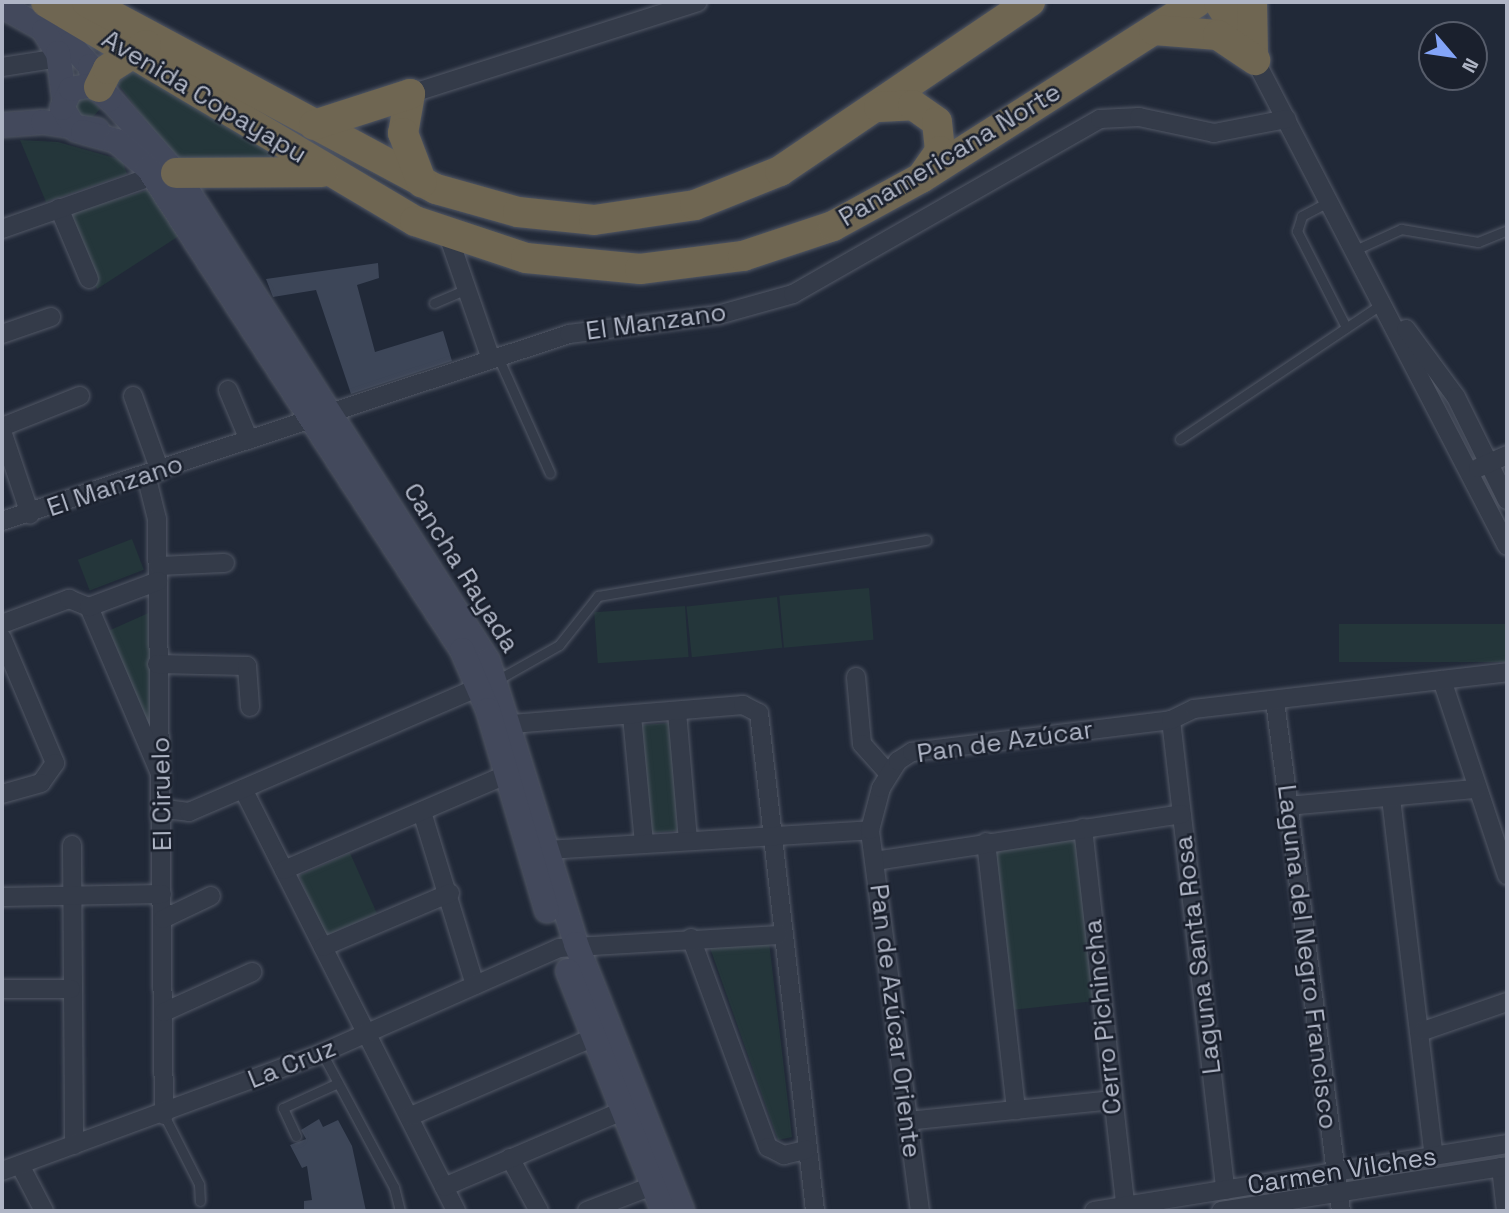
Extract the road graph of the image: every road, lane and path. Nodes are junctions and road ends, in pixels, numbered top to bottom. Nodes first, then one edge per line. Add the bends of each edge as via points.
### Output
1 (87, 2) edge
2 (698, 2) edge
3 (1030, 2) edge
4 (1197, 2) edge
5 (1219, 2) edge
6 (1252, 2) edge
7 (2, 6) edge
8 (42, 14) edge
9 (1154, 30) junction
10 (170, 45) junction
11 (129, 51) junction
12 (60, 58) junction
13 (1255, 61) junction
14 (2, 67) edge
15 (100, 88) junction
16 (410, 94) junction
17 (63, 100) junction
18 (879, 107) junction
19 (1287, 119) junction
20 (27, 123) junction
21 (2, 125) edge
22 (314, 125) junction
23 (79, 131) junction
24 (326, 172) junction
25 (164, 173) junction
26 (921, 178) junction
27 (422, 183) junction
28 (1328, 202) junction
29 (60, 208) junction
30 (2, 229) edge
31 (1507, 230) edge
32 (448, 235) junction
33 (1355, 250) junction
34 (89, 279) dead end
35 (465, 290) junction
36 (1384, 302) junction
37 (434, 303) dead end
38 (51, 317) dead end
39 (1346, 327) junction
40 (2, 334) edge
41 (495, 358) junction
42 (228, 390) dead end
43 (80, 396) dead end
44 (134, 396) dead end
45 (316, 417) junction
46 (2, 429) edge
47 (1180, 439) dead end
48 (249, 440) junction
49 (1507, 455) edge
50 (1489, 463) junction
51 (1472, 471) junction
52 (153, 473) junction
53 (550, 473) dead end
54 (1507, 500) edge
55 (30, 514) junction
56 (2, 521) edge
57 (926, 540) dead end
58 (1507, 546) edge
59 (225, 563) dead end
60 (158, 573) junction
61 (89, 607) junction
62 (2, 624) edge
63 (2, 638) edge
64 (158, 664) junction
65 (1507, 672) edge
66 (856, 677) dead end
67 (1443, 680) junction
68 (488, 683) junction
69 (1275, 701) junction
70 (250, 707) dead end
71 (677, 712) junction
72 (632, 716) junction
73 (1171, 720) junction
74 (512, 724) junction
75 (888, 773) junction
76 (508, 774) junction
77 (161, 776) junction
78 (243, 789) junction
79 (1476, 789) junction
80 (2, 794) edge
81 (1391, 798) junction
82 (1288, 806) junction
83 (165, 809) junction
84 (422, 813) junction
85 (1181, 814) junction
86 (1083, 828) junction
87 (870, 830) junction
88 (770, 839) junction
89 (688, 841) junction
90 (644, 842) junction
91 (986, 842) junction
92 (72, 845) dead end
93 (547, 850) junction
94 (875, 861) junction
95 (284, 870) junction
96 (1507, 875) edge
97 (450, 892) junction
98 (163, 894) junction
99 (72, 896) junction
100 (211, 896) dead end
101 (2, 897) edge
102 (163, 919) junction
103 (779, 935) junction
104 (691, 939) junction
105 (567, 946) junction
106 (323, 947) junction
107 (252, 972) dead end
108 (475, 985) junction
109 (2, 989) edge
110 (71, 989) junction
111 (1507, 1002) edge
112 (164, 1012) junction
113 (1423, 1031) junction
114 (371, 1032) junction
115 (594, 1037) junction
116 (322, 1053) junction
117 (338, 1083) junction
118 (1112, 1100) junction
119 (1016, 1110) junction
120 (622, 1111) junction
121 (164, 1115) junction
122 (411, 1116) junction
123 (907, 1121) junction
124 (296, 1136) dead end
125 (1507, 1144) edge
126 (74, 1145) junction
127 (806, 1150) junction
128 (1434, 1156) junction
129 (510, 1158) junction
130 (20, 1165) junction
131 (1504, 1166) edge
132 (2, 1171) edge
133 (1334, 1172) junction
134 (652, 1186) junction
135 (444, 1187) junction
136 (1225, 1190) junction
137 (1338, 1192) junction
138 (200, 1201) dead end
139 (1125, 1209) edge
140 (1232, 1210) edge
141 (44, 1211) edge
142 (400, 1211) edge
143 (456, 1211) edge
144 (539, 1211) edge
145 (587, 1211) edge
146 (663, 1211) edge
147 (682, 1211) edge
148 (815, 1211) edge
149 (920, 1211) edge
150 (1094, 1211) edge
151 (1340, 1211) edge
152 (1506, 1211) edge

1 - 10 highway, Avenida Copayapu
2 - 16 street
3 - 18 highway
4 - 9 highway, Panamericana Norte
5 - 13 highway
6 - 13 highway
7 - 8 street, Cancha Rayada
8 - 11 highway, Avenida Copayapu
8 - 12 street
8 - 15 street, Cancha Rayada via 83,56
9 - 13 highway via 1219,35
9 - 26 highway, Panamericana Norte
10 - 11 highway
10 - 22 highway, Avenida Copayapu
11 - 15 highway
11 - 24 highway, Avenida Copayapu
12 - 14 street
12 - 17 street
13 - 19 street
15 - 17 street via 76,85
15 - 23 street via 107,121
15 - 25 street, Cancha Rayada
16 - 22 highway
16 - 27 highway via 402,132
17 - 20 street
17 - 23 street via 63,115
18 - 26 highway via 913,106 937,122 940,151
18 - 27 highway via 773,174 658,214 556,218 498,208
19 - 28 street
19 - 41 street, El Manzano via 1214,134 1139,117 1100,119 793,294 718,315 594,328
20 - 21 street
20 - 23 street, Cancha Rayada
22 - 27 highway
23 - 25 street, Cancha Rayada via 122,144
24 - 25 highway
24 - 32 highway, Panamericana Norte
25 - 29 street
25 - 45 street, Cancha Rayada
26 - 32 highway, Panamericana Norte via 797,241 691,265 565,265
28 - 33 street
28 - 39 lane via 1302,216 1297,231
29 - 30 street
29 - 34 street
31 - 33 lane via 1478,242 1401,229
32 - 35 street
33 - 36 street
35 - 37 lane
35 - 41 street
36 - 39 lane
36 - 50 street via 1437,368
36 - 51 street
38 - 40 street
39 - 47 lane
41 - 45 street, El Manzano
41 - 53 lane
42 - 48 street
43 - 46 street
44 - 52 street, El Ciruelo
45 - 48 street, El Manzano
45 - 68 street, Cancha Rayada via 464,619
46 - 55 street
48 - 52 street, El Manzano
49 - 50 street
50 - 51 street
50 - 54 street
51 - 58 street
52 - 55 street, El Manzano
52 - 60 street, El Ciruelo
55 - 56 street, El Manzano
57 - 68 lane via 598,596 559,645
59 - 60 street
60 - 61 street
60 - 64 street, El Ciruelo
61 - 62 street via 69,599
61 - 77 street
63 - 80 street via 53,752 51,772 41,783
64 - 70 street via 247,666
64 - 77 street, El Ciruelo
65 - 67 street, Pan de Azúcar
66 - 75 street via 862,744
67 - 69 street, Pan de Azúcar
67 - 79 street
68 - 74 street, Cancha Rayada
68 - 76 street, Cancha Rayada
68 - 78 street
69 - 73 street, Pan de Azúcar via 1194,709
69 - 82 street, Laguna del Negro Francisco
71 - 72 street
71 - 88 street via 743,705 759,713
71 - 89 street
72 - 74 street
72 - 90 street
73 - 75 street, Pan de Azúcar via 912,752
73 - 85 street, Laguna Santa Rosa
74 - 93 street, Cancha Rayada
75 - 87 street, Pan de Azúcar
76 - 84 street
76 - 105 street, Cancha Rayada
77 - 83 street, El Ciruelo
78 - 83 street via 189,812
78 - 95 street
79 - 81 street
79 - 96 street
81 - 82 street
81 - 113 street
82 - 133 street, Laguna del Negro Francisco
83 - 98 street, El Ciruelo
84 - 95 street
84 - 97 street
85 - 86 street
85 - 136 street, Laguna Santa Rosa
86 - 91 street
86 - 118 street, Cerro Pichincha
87 - 88 street
87 - 94 street, Pan de Azúcar Oriente
88 - 89 street
88 - 103 street
89 - 90 street
90 - 93 street
91 - 94 street
91 - 119 street
92 - 99 street
93 - 105 street, Cancha Rayada
94 - 123 street, Pan de Azúcar Oriente
95 - 106 street
97 - 106 street
97 - 108 street
98 - 99 street
98 - 102 street, El Ciruelo
99 - 101 street
99 - 110 street
100 - 102 street
102 - 112 street, El Ciruelo
103 - 104 street
103 - 127 street
104 - 105 street
104 - 127 street via 768,1147 783,1155
105 - 108 street, La Cruz
105 - 115 street, Cancha Rayada
105 - 147 street, Cancha Rayada
106 - 114 street
107 - 112 street
108 - 114 street, La Cruz
109 - 110 street
110 - 126 street
111 - 113 street
112 - 121 street, El Ciruelo
113 - 128 street
114 - 116 street, La Cruz
114 - 122 street
115 - 120 street, Cancha Rayada
115 - 122 street
116 - 117 lane
116 - 121 street, La Cruz
117 - 124 lane via 283,1108
117 - 142 lane
118 - 119 street
118 - 139 street, Cerro Pichincha
119 - 123 street
120 - 129 street
120 - 134 street, Cancha Rayada
121 - 126 street, La Cruz
121 - 138 lane via 199,1184
122 - 135 street
123 - 149 street, Pan de Azúcar Oriente
125 - 128 street, Carmen Vilches
126 - 130 street, La Cruz
127 - 148 street
128 - 133 street, Carmen Vilches
129 - 135 street
129 - 144 street
130 - 132 street, La Cruz
130 - 141 street
131 - 137 street, Carmen Vilches
131 - 152 street
133 - 136 street, Carmen Vilches
133 - 137 street, Laguna del Negro Francisco
134 - 145 street
134 - 146 street, Cancha Rayada
135 - 143 street
136 - 139 street, Carmen Vilches
137 - 140 street, Carmen Vilches
137 - 151 street, Laguna del Negro Francisco
139 - 150 street, Carmen Vilches

